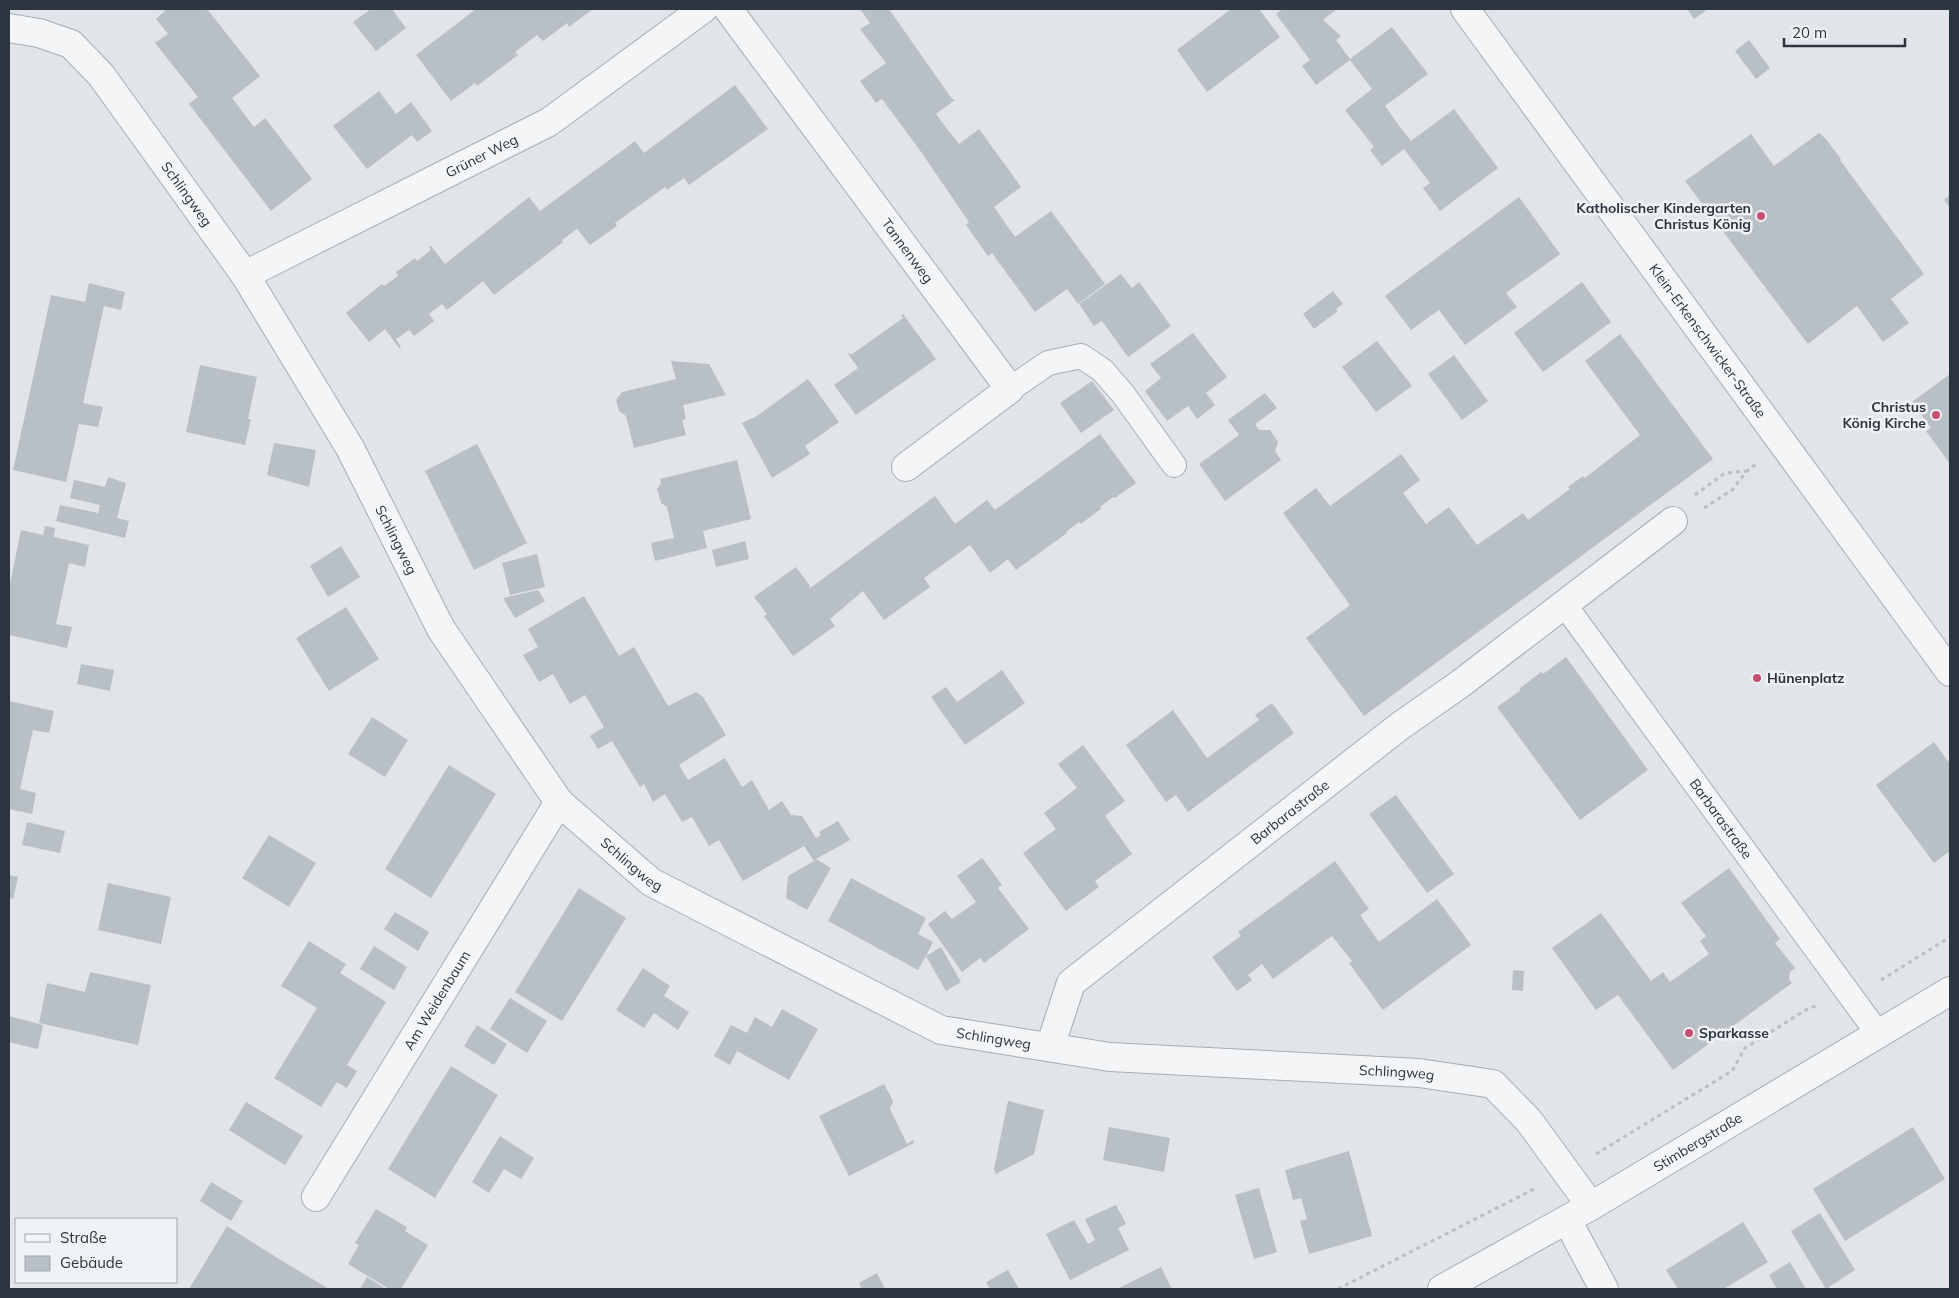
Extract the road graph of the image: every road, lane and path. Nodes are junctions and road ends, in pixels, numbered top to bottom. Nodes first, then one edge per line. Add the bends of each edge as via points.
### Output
1 (10, 9) edge
2 (703, 9) edge
3 (728, 9) edge
4 (1465, 9) edge
5 (9, 15) edge
6 (9, 28) edge
7 (245, 275) junction
8 (1010, 389) junction
9 (1784, 445) junction
10 (1174, 465) dead end
11 (906, 467) dead end
12 (1746, 470) junction
13 (1717, 479) dead end
14 (1673, 520) joint
15 (1564, 604) junction
16 (1950, 672) edge
17 (559, 802) junction
18 (1950, 936) edge
19 (1950, 991) edge
20 (1852, 998) junction
21 (1878, 1035) junction
22 (1050, 1047) junction
23 (1566, 1172) junction
24 (316, 1197) dead end
25 (1591, 1206) junction
26 (1567, 1220) junction
27 (1338, 1289) edge
28 (1442, 1289) edge
29 (1604, 1289) edge

1 - 5 street
2 - 7 street, Grüner Weg via 549,122
3 - 8 street, Tannenweg
4 - 9 street, Klein-Erkenschwicker-Straße
6 - 7 street, Schlingweg via 39,33 71,44 101,75
7 - 17 street, Schlingweg via 350,448 441,629
8 - 10 lane via 1048,363 1081,356 1102,370 1123,394
8 - 11 street
9 - 12 path
9 - 16 street, Klein-Erkenschwicker-Straße
12 - 13 path via 1725,473
12 - 14 path via 1732,490 1688,519
14 - 15 street, Barbarastraße
15 - 20 lane, Barbarastraße
15 - 22 street, Barbarastraße via 1400,726 1071,983
17 - 22 street, Schlingweg via 651,882 941,1030
17 - 24 street, Am Weidenbaum
18 - 20 path
19 - 21 street, Stimbergstraße
20 - 21 lane, Barbarastraße
20 - 23 path via 1809,1008 1745,1048 1732,1071
21 - 25 street, Stimbergstraße
22 - 23 street, Schlingweg via 1110,1057 1419,1073 1493,1084 1529,1121
23 - 25 street, Schlingweg
23 - 27 path
25 - 26 street, Stimbergstraße
26 - 28 street, Stimbergstraße
26 - 29 street

